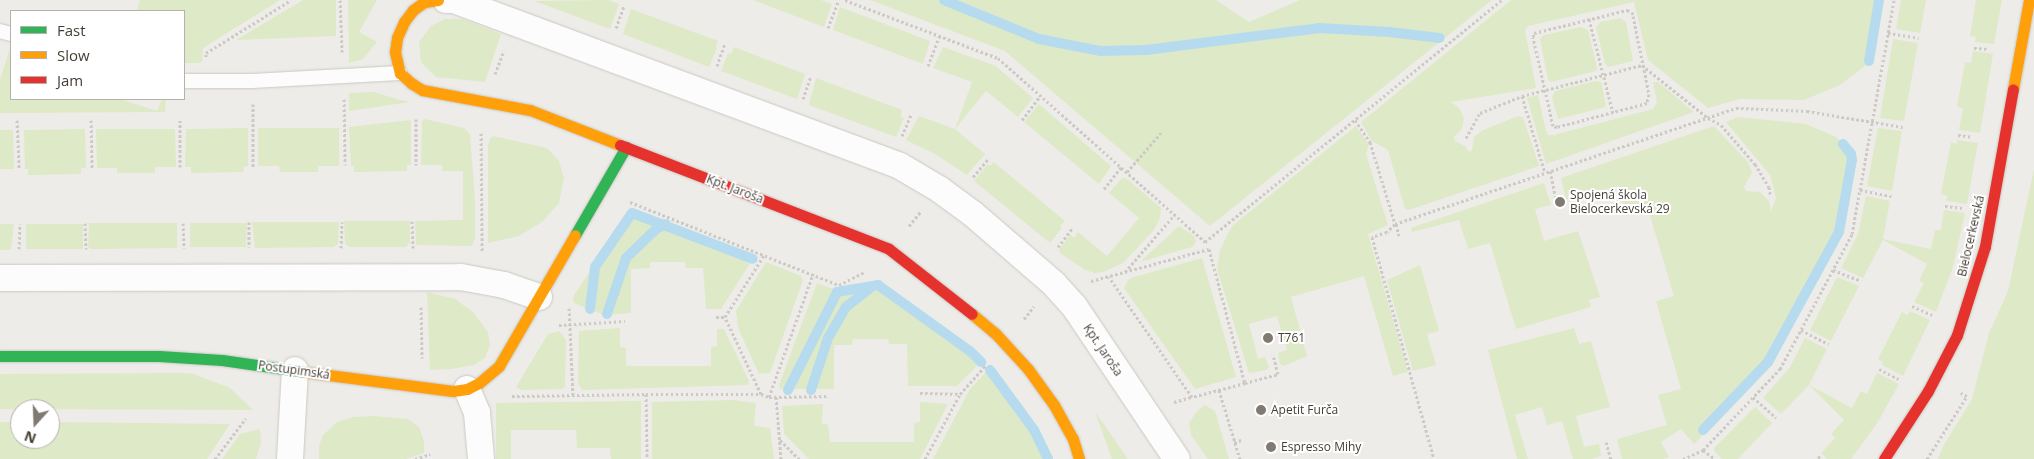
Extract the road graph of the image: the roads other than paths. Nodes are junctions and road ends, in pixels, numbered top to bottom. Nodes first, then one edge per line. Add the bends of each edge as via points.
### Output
1 (438, 0) edge
2 (2029, 0) edge
3 (435, 1) edge
4 (400, 73) junction
5 (185, 81) edge
6 (626, 147) junction
7 (0, 278) edge
8 (539, 297) junction
9 (0, 356) edge
10 (295, 370) junction
11 (466, 390) junction
12 (291, 416) junction
13 (276, 459) edge
14 (290, 459) edge
15 (481, 459) edge
16 (1079, 459) edge
17 (1177, 459) edge
18 (1884, 459) edge

1 - 3 street
2 - 18 street, Bielocerkevská via 1985,246 1972,291 1957,335 1934,380
3 - 4 street via 408,16 397,38 395,52
3 - 17 street, Kpt. Jaroša via 454,0 900,166 939,188 1054,284 1074,306
4 - 5 lane
4 - 6 street, Kpt. Jaroša via 422,90 530,110
6 - 8 street
6 - 16 street, Kpt. Jaroša via 889,249 995,333 1028,369 1054,405 1073,439
7 - 8 street via 461,276
8 - 11 street via 499,366
9 - 10 street, Postupimská via 159,356
10 - 11 street, Postupimská via 423,388
10 - 12 street
11 - 15 street via 477,413
12 - 13 street
12 - 14 street

